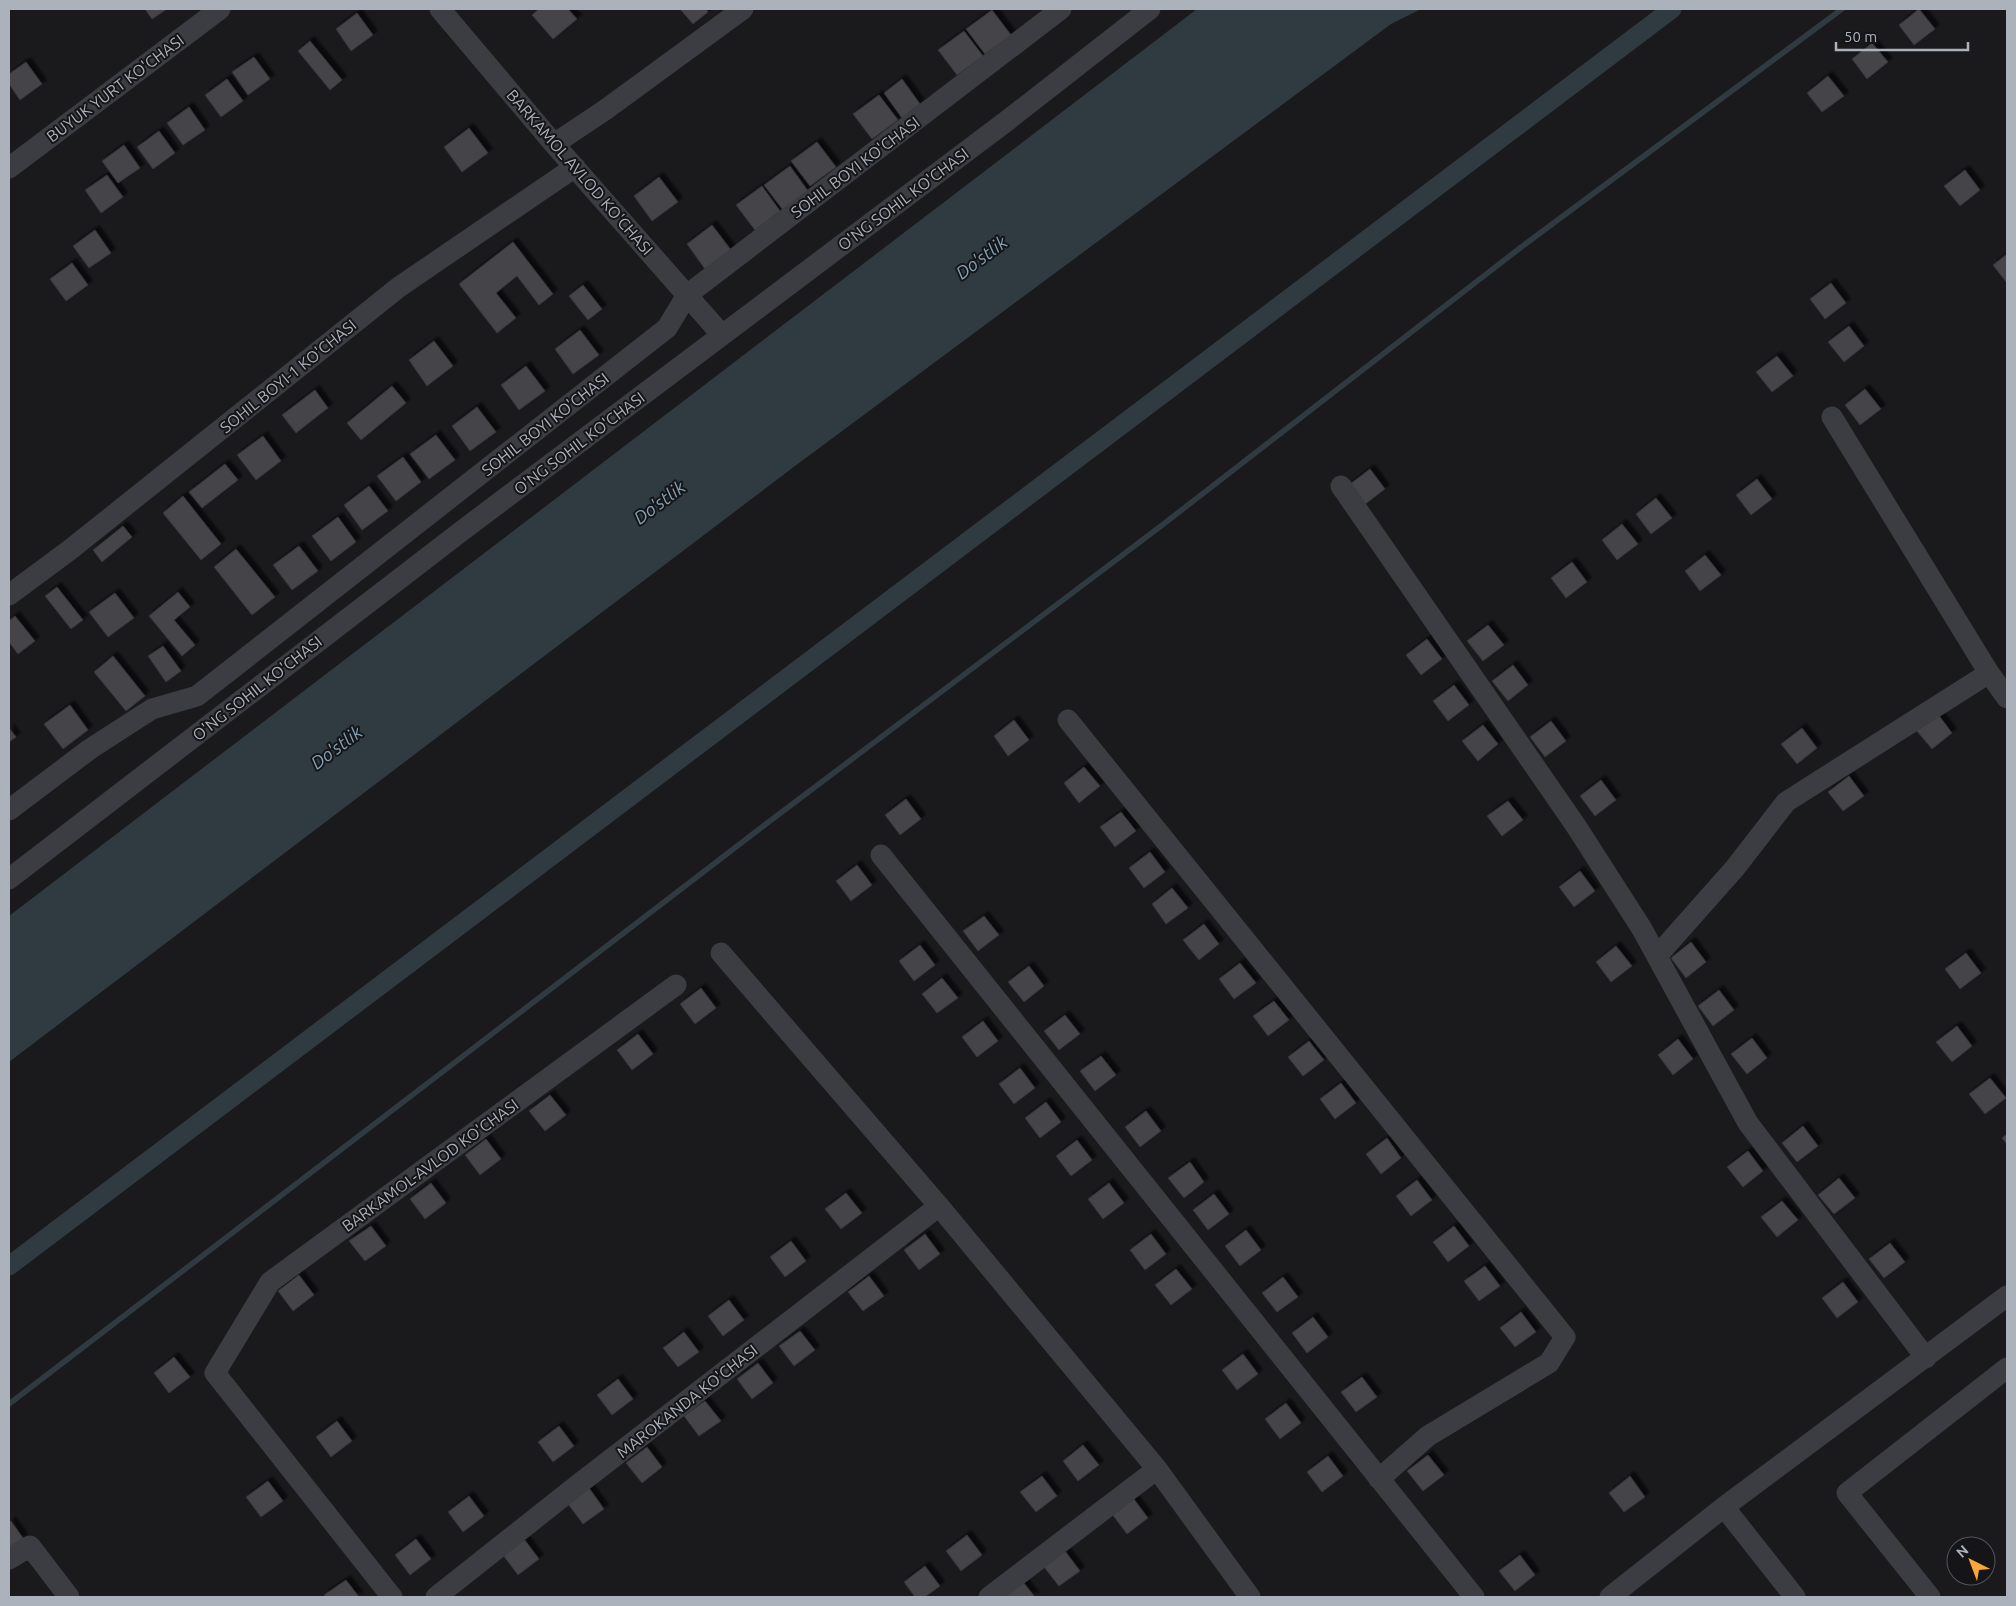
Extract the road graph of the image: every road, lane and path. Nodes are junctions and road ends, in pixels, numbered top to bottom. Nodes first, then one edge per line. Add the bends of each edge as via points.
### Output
1 (220, 9) edge
2 (440, 9) edge
3 (743, 9) edge
4 (1061, 9) edge
5 (1150, 9) edge
6 (554, 144) junction
7 (575, 167) junction
8 (9, 168) edge
9 (687, 295) junction
10 (722, 335) junction
11 (1832, 417) dead end
12 (1341, 486) dead end
13 (9, 595) edge
14 (1989, 672) junction
15 (2007, 698) edge
16 (1068, 720) dead end
17 (9, 810) edge
18 (881, 855) dead end
19 (9, 879) edge
20 (721, 953) dead end
21 (1657, 956) junction
22 (676, 985) dead end
23 (940, 1206) junction
24 (2007, 1296) edge
25 (1926, 1358) junction
26 (2007, 1368) edge
27 (1157, 1469) junction
28 (1380, 1479) junction
29 (1724, 1507) junction
30 (9, 1560) edge
31 (69, 1597) edge
32 (392, 1597) edge
33 (436, 1597) edge
34 (989, 1597) edge
35 (1250, 1597) edge
36 (1474, 1597) edge
37 (1610, 1597) edge
38 (1795, 1597) edge
39 (1930, 1597) edge

1 - 8 street, BUYUK YURT KO'CHASI
2 - 6 street, BARKAMOL AVLOD KO'CHASI
3 - 6 street
4 - 9 street, SOHIL BOYI KO'CHASI
5 - 10 street, O'NG SOHIL KO'CHASI
6 - 7 street, BARKAMOL AVLOD KO'CHASI
7 - 9 street, BARKAMOL AVLOD KO'CHASI
7 - 13 street, SOHIL BOYI-1 KO'CHASI via 399,287
9 - 10 street, BARKAMOL AVLOD KO'CHASI
9 - 17 street, SOHIL BOYI KO'CHASI via 667,328 197,696 152,709 90,749
10 - 19 street, O'NG SOHIL KO'CHASI
11 - 14 street
12 - 21 street via 1576,826
14 - 15 street
14 - 21 street via 1786,802 1735,868
16 - 28 street via 1565,1337 1549,1363 1428,1436
18 - 28 street
20 - 23 street
21 - 25 street via 1748,1122
22 - 32 street, BARKAMOL-AVLOD KO'CHASI via 270,1282 215,1373
23 - 27 street
23 - 33 street, MAROKANDA KO'CHASI
24 - 25 street
25 - 29 street
26 - 39 street via 1847,1493
27 - 34 street
27 - 35 street
28 - 36 street
29 - 37 street
29 - 38 street
30 - 31 street via 30,1546

